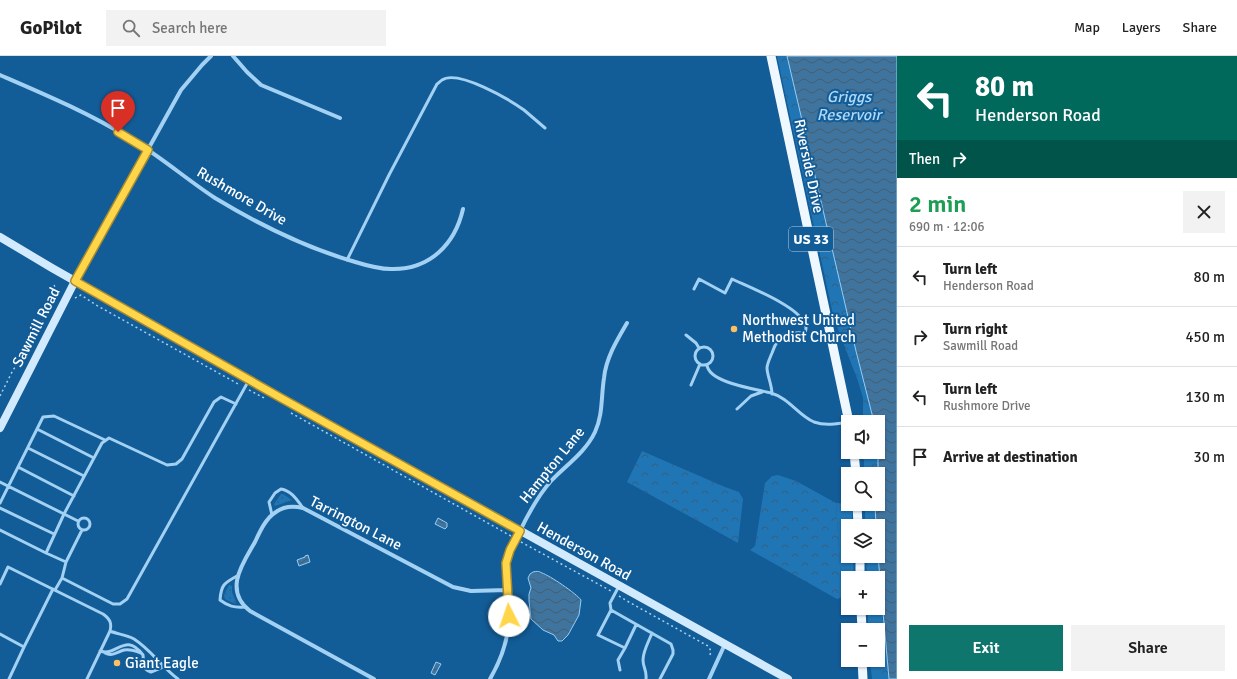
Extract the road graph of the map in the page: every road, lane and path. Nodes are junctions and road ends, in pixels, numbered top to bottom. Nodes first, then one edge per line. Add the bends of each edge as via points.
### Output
1 (211, 56) edge
2 (233, 56) edge
3 (771, 56) edge
4 (0, 75) edge
5 (340, 118) dead end
6 (545, 128) dead end
7 (148, 150) junction
8 (463, 209) dead end
9 (0, 237) edge
10 (347, 260) junction
11 (75, 281) junction
12 (54, 285) dead end
13 (694, 289) dead end
14 (68, 295) junction
15 (627, 322) dead end
16 (686, 334) dead end
17 (699, 348) junction
18 (700, 364) junction
19 (707, 365) junction
20 (249, 380) junction
21 (691, 385) dead end
22 (245, 388) junction
23 (765, 392) junction
24 (772, 394) junction
25 (0, 396) edge
26 (266, 399) dead end
27 (236, 404) junction
28 (737, 408) dead end
29 (286, 410) dead end
30 (848, 415) edge
31 (841, 423) edge
32 (0, 428) edge
33 (37, 429) junction
34 (105, 440) junction
35 (28, 448) junction
36 (94, 458) junction
37 (18, 467) junction
38 (84, 476) junction
39 (0, 482) edge
40 (8, 486) junction
41 (74, 496) junction
42 (0, 503) edge
43 (0, 508) edge
44 (303, 508) junction
45 (64, 514) junction
46 (272, 515) junction
47 (78, 520) junction
48 (0, 530) edge
49 (82, 530) junction
50 (520, 531) junction
51 (505, 532) dead end
52 (54, 534) junction
53 (526, 545) dead end
54 (46, 553) junction
55 (66, 562) junction
56 (237, 576) junction
57 (62, 578) junction
58 (0, 584) edge
59 (617, 589) junction
60 (54, 590) junction
61 (507, 590) junction
62 (245, 607) junction
63 (610, 610) junction
64 (636, 624) junction
65 (110, 631) junction
66 (652, 633) junction
67 (0, 634) edge
68 (725, 644) junction
69 (24, 646) junction
70 (625, 648) junction
71 (100, 651) junction
72 (105, 653) junction
73 (141, 653) junction
74 (710, 655) dead end
75 (163, 667) junction
76 (862, 667) edge
77 (620, 670) dead end
78 (9, 679) edge
79 (87, 679) edge
80 (178, 679) edge
81 (374, 679) edge
82 (490, 679) edge
83 (646, 679) edge
84 (660, 679) edge
85 (709, 679) edge
86 (788, 679) edge
87 (862, 679) edge

1 - 7 street, Sawmill Road via 182,90
2 - 5 street via 261,85
3 - 30 main road, Riverside Drive / US 33
4 - 7 street, Rushmore Drive via 54,98
6 - 10 lane via 524,110 484,87 452,78 442,80 437,84
7 - 10 street, Rushmore Drive via 214,197 248,217 285,236
7 - 11 street, Sawmill Road
8 - 10 street, Rushmore Drive via 448,243 437,254 417,265 392,269 376,268
9 - 11 main road, Henderson Road
11 - 14 main road, Sawmill Road
11 - 20 main road, Henderson Road
12 - 25 path via 57,294 53,305
13 - 24 lane via 699,279 725,293 732,279 775,299 804,322 805,333 790,332 776,341 767,368
14 - 22 path via 74,298 81,295
14 - 32 main road, Sawmill Road
15 - 50 street, Hampton Lane via 608,362 596,431 577,456 540,495
16 - 17 lane
17 - 18 lane via 694,355
17 - 19 lane via 708,348 712,353 712,359
18 - 19 lane
18 - 21 lane
19 - 23 lane via 707,370 725,381
20 - 22 lane
20 - 50 main road, Henderson Road
22 - 26 path
22 - 27 lane
23 - 24 lane
23 - 28 lane via 751,396
24 - 31 lane via 786,400 816,422
27 - 34 lane via 221,397 214,402 182,459 176,464 167,465 109,438
27 - 57 lane via 127,600 120,604 112,604
29 - 51 path
33 - 34 lane via 44,417 54,416
33 - 35 lane
33 - 36 lane
34 - 36 lane
35 - 37 lane
35 - 38 lane
36 - 38 lane
37 - 40 lane
37 - 41 lane
38 - 41 lane
39 - 40 lane
40 - 42 lane
40 - 45 lane
41 - 45 lane
43 - 52 lane
44 - 46 street, Tarrington Lane via 285,508
44 - 46 lane via 294,496 281,489 274,493 269,502
44 - 61 street, Tarrington Lane via 453,587 471,592
45 - 47 lane
45 - 52 lane
46 - 56 street via 241,565
47 - 49 lane via 77,526
47 - 49 lane via 84,517 89,521 88,529
48 - 54 lane
49 - 55 lane
50 - 59 main road, Henderson Road
50 - 61 street via 507,556
52 - 54 lane
53 - 59 path
54 - 55 lane
55 - 57 lane
56 - 62 street via 238,594
56 - 62 lane via 226,582 221,590 220,600 228,606
57 - 60 lane
58 - 60 lane via 8,567
59 - 63 lane via 610,603
59 - 68 main road, Henderson Road
59 - 74 path via 708,646
60 - 65 lane via 109,618 112,625
60 - 69 lane
61 - 82 street via 507,636
62 - 81 street
63 - 64 lane
63 - 70 lane via 598,635
64 - 66 lane
64 - 70 lane
65 - 71 lane
65 - 75 lane via 132,638
66 - 83 lane via 643,662 647,673
66 - 84 lane via 667,640 673,650 670,662
67 - 69 lane
68 - 85 street
68 - 86 main road, Henderson Road
69 - 78 lane
70 - 77 lane via 618,660
71 - 72 lane
71 - 79 lane
72 - 73 lane via 108,655 125,650
72 - 73 lane via 130,645
73 - 75 lane via 146,670 151,672
75 - 80 lane
76 - 87 main road

